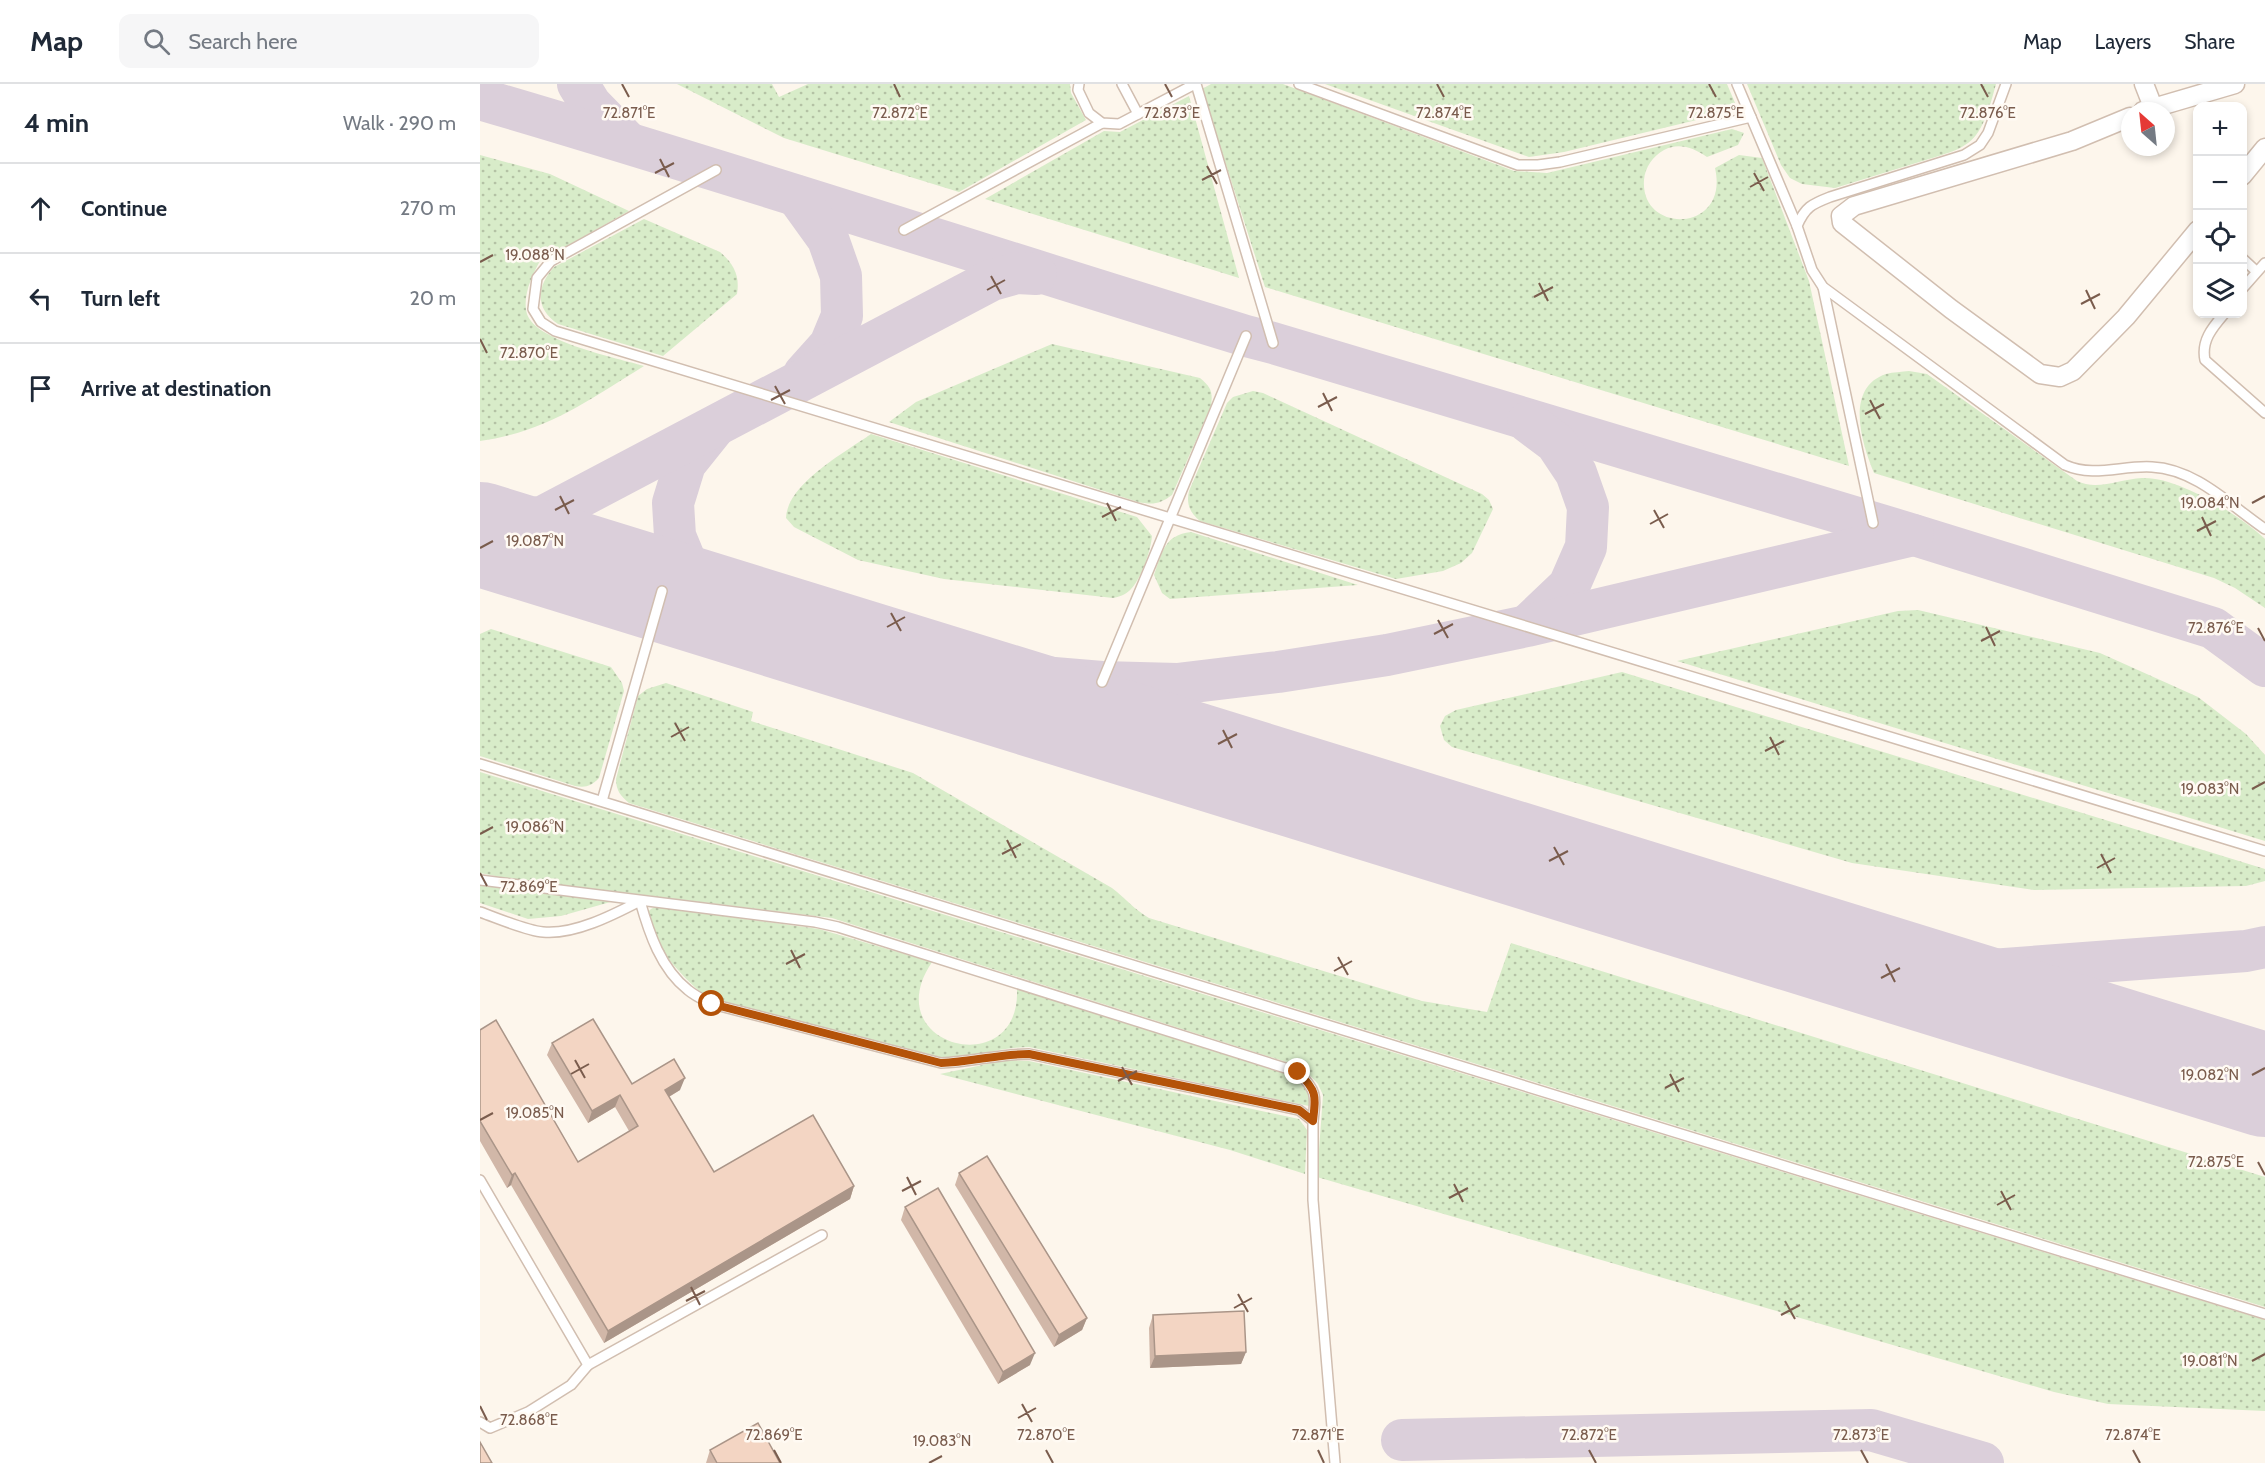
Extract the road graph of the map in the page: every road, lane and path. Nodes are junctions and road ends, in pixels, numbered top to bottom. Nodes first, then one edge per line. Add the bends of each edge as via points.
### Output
1 (1079, 84) edge
2 (1122, 84) edge
3 (1196, 84) edge
4 (1299, 84) edge
5 (1737, 84) edge
6 (2006, 84) edge
7 (2144, 84) edge
8 (2235, 84) edge
9 (2147, 102) edge
10 (2172, 102) edge
11 (1138, 114) junction
12 (1751, 117) junction
13 (2121, 121) edge
14 (1102, 123) junction
15 (2265, 148) edge
16 (716, 170) dead end
17 (2247, 170) edge
18 (1797, 226) junction
19 (904, 230) dead end
20 (2193, 236) edge
21 (2247, 263) edge
22 (2265, 263) edge
23 (2256, 271) junction
24 (2247, 283) edge
25 (1823, 287) junction
26 (2221, 318) edge
27 (1246, 336) dead end
28 (1273, 343) dead end
29 (2265, 413) edge
30 (1171, 518) junction
31 (1873, 523) dead end
32 (2265, 529) edge
33 (662, 591) dead end
34 (1102, 682) dead end
35 (480, 764) edge
36 (602, 801) junction
37 (2265, 851) edge
38 (480, 880) edge
39 (640, 901) junction
40 (480, 912) edge
41 (1313, 1121) junction
42 (480, 1180) edge
43 (822, 1235) dead end
44 (2265, 1314) edge
45 (588, 1365) junction
46 (480, 1422) edge
47 (1335, 1463) edge

1 - 14 lane via 1089,113
2 - 11 lane
3 - 11 lane
3 - 28 lane
4 - 12 lane via 1518,165 1560,162
5 - 12 lane
6 - 18 lane via 1980,146 1964,155 1814,204 1803,212
7 - 9 street
8 - 10 street
11 - 14 lane via 1119,124
12 - 18 lane
13 - 20 street via 2072,141 1854,206 1845,211 1842,223 1988,336 2040,374 2051,377 2073,371 2126,317
14 - 19 lane
15 - 17 street
16 - 30 lane via 551,261 537,278 533,309 540,322 555,331
18 - 25 lane via 1812,270
21 - 23 lane
22 - 23 lane
23 - 24 lane
25 - 31 lane
25 - 32 lane via 2065,465 2093,472 2153,466 2170,470 2204,484
26 - 29 lane via 2205,342 2205,360
27 - 30 lane
30 - 34 lane
30 - 37 lane
33 - 36 lane
35 - 36 lane
36 - 44 lane
38 - 39 lane
39 - 40 lane via 592,923 541,933
39 - 41 lane via 838,927 1298,1072 1316,1096
39 - 41 lane via 649,932 674,977 689,992 712,1004 941,1063 1029,1054 1299,1110
41 - 47 lane via 1312,1200
42 - 45 lane
43 - 45 lane
45 - 46 lane via 572,1385 528,1412 490,1428

